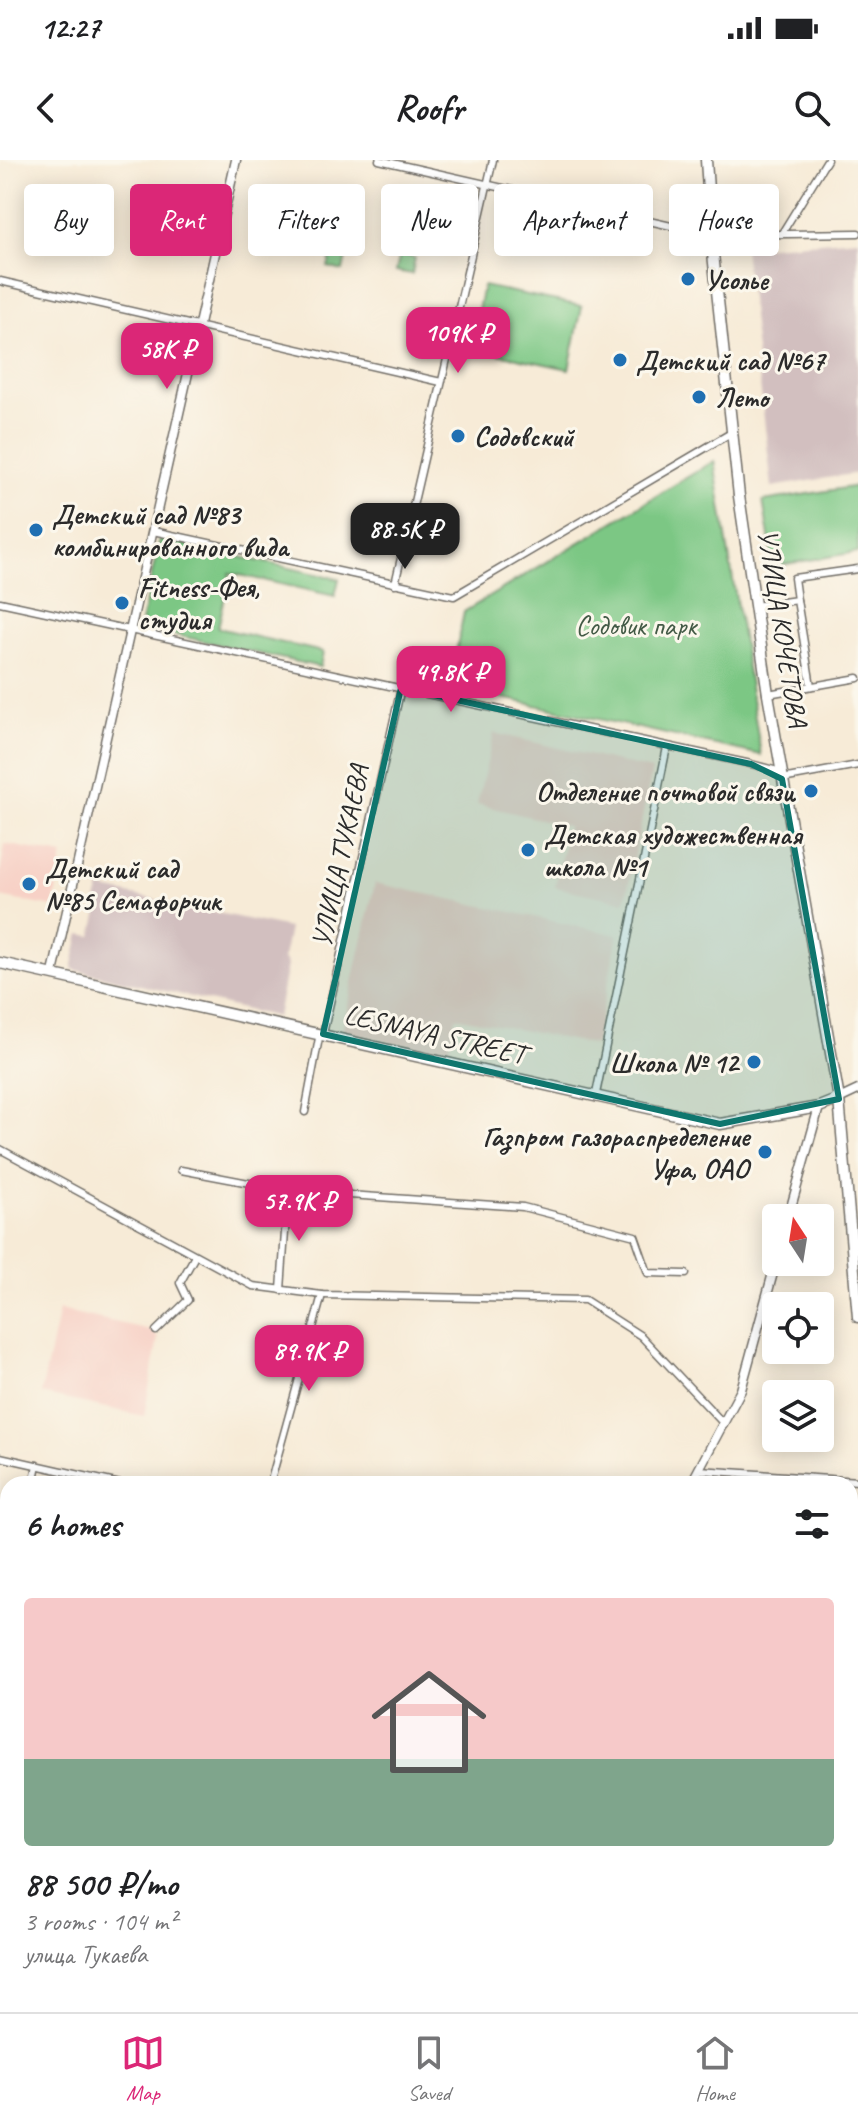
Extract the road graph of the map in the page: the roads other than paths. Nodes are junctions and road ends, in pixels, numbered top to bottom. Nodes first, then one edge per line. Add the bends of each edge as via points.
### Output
1 (236, 160) edge
2 (379, 160) edge
3 (493, 160) edge
4 (706, 160) edge
5 (827, 160) edge
6 (488, 183) junction
7 (708, 184) edge
8 (669, 225) edge
9 (779, 233) edge
10 (782, 233) junction
11 (858, 233) edge
12 (713, 256) edge
13 (0, 281) edge
14 (198, 327) junction
15 (441, 382) junction
16 (731, 433) junction
17 (153, 531) junction
18 (858, 569) edge
19 (395, 584) junction
20 (797, 600) junction
21 (0, 602) edge
22 (755, 606) junction
23 (132, 629) junction
24 (858, 678) edge
25 (811, 686) junction
26 (401, 688) junction
27 (768, 694) junction
28 (667, 747) junction
29 (858, 765) edge
30 (779, 770) junction
31 (0, 963) edge
32 (53, 973) junction
33 (323, 1034) junction
34 (858, 1090) edge
35 (596, 1094) junction
36 (839, 1099) junction
37 (819, 1107) junction
38 (305, 1112) dead end
39 (0, 1149) edge
40 (181, 1170) dead end
41 (291, 1191) junction
42 (792, 1204) edge
43 (195, 1256) junction
44 (686, 1274) dead end
45 (772, 1276) edge
46 (857, 1285) edge
47 (281, 1290) junction
48 (322, 1295) junction
49 (858, 1317) edge
50 (156, 1331) dead end
51 (723, 1423) junction
52 (0, 1457) edge
53 (37, 1465) junction
54 (699, 1470) junction
55 (35, 1476) edge
56 (85, 1476) edge
57 (272, 1476) edge
58 (696, 1476) edge
59 (786, 1476) edge

1 - 14 street
2 - 6 street
3 - 6 street
4 - 7 main road, УЛИЦА КОЧЕТОВА
5 - 10 street
6 - 8 street
6 - 15 street
9 - 10 street
10 - 11 street
12 - 16 main road, УЛИЦА КОЧЕТОВА
13 - 14 street
14 - 15 street
14 - 17 street
15 - 19 street
16 - 19 street via 454,596
16 - 22 main road, УЛИЦА КОЧЕТОВА
17 - 19 street
17 - 23 street
18 - 20 street via 794,578
20 - 22 street
20 - 25 street
21 - 23 street
22 - 27 main road, УЛИЦА КОЧЕТОВА
23 - 26 street
23 - 32 street
24 - 25 street
25 - 27 street
26 - 28 street
26 - 33 street, УЛИЦА ТУКАЕВА
27 - 30 main road, УЛИЦА КОЧЕТОВА
28 - 30 street
28 - 35 street
29 - 30 street
30 - 36 main road, УЛИЦА КОЧЕТОВА
31 - 32 main road, LESNAYA STREET
32 - 33 main road, LESNAYA STREET
33 - 35 main road, LESNAYA STREET
33 - 38 street, УЛИЦА ТУКАЕВА
34 - 36 street, LESNAYA STREET
35 - 37 main road, LESNAYA STREET via 720,1124
36 - 37 main road, LESNAYA STREET
36 - 46 main road, УЛИЦА КОЧЕТОВА
37 - 42 street
39 - 43 street
40 - 41 street
41 - 44 street via 523,1207 635,1236 648,1273
41 - 47 street
43 - 47 street via 253,1286
43 - 50 street via 180,1283 188,1300
45 - 51 street via 741,1390
46 - 49 main road, УЛИЦА КОЧЕТОВА
47 - 48 street
48 - 51 street via 585,1300 641,1336
48 - 57 street
51 - 54 street
52 - 53 street
53 - 55 street
53 - 56 street
54 - 58 street
54 - 59 street

